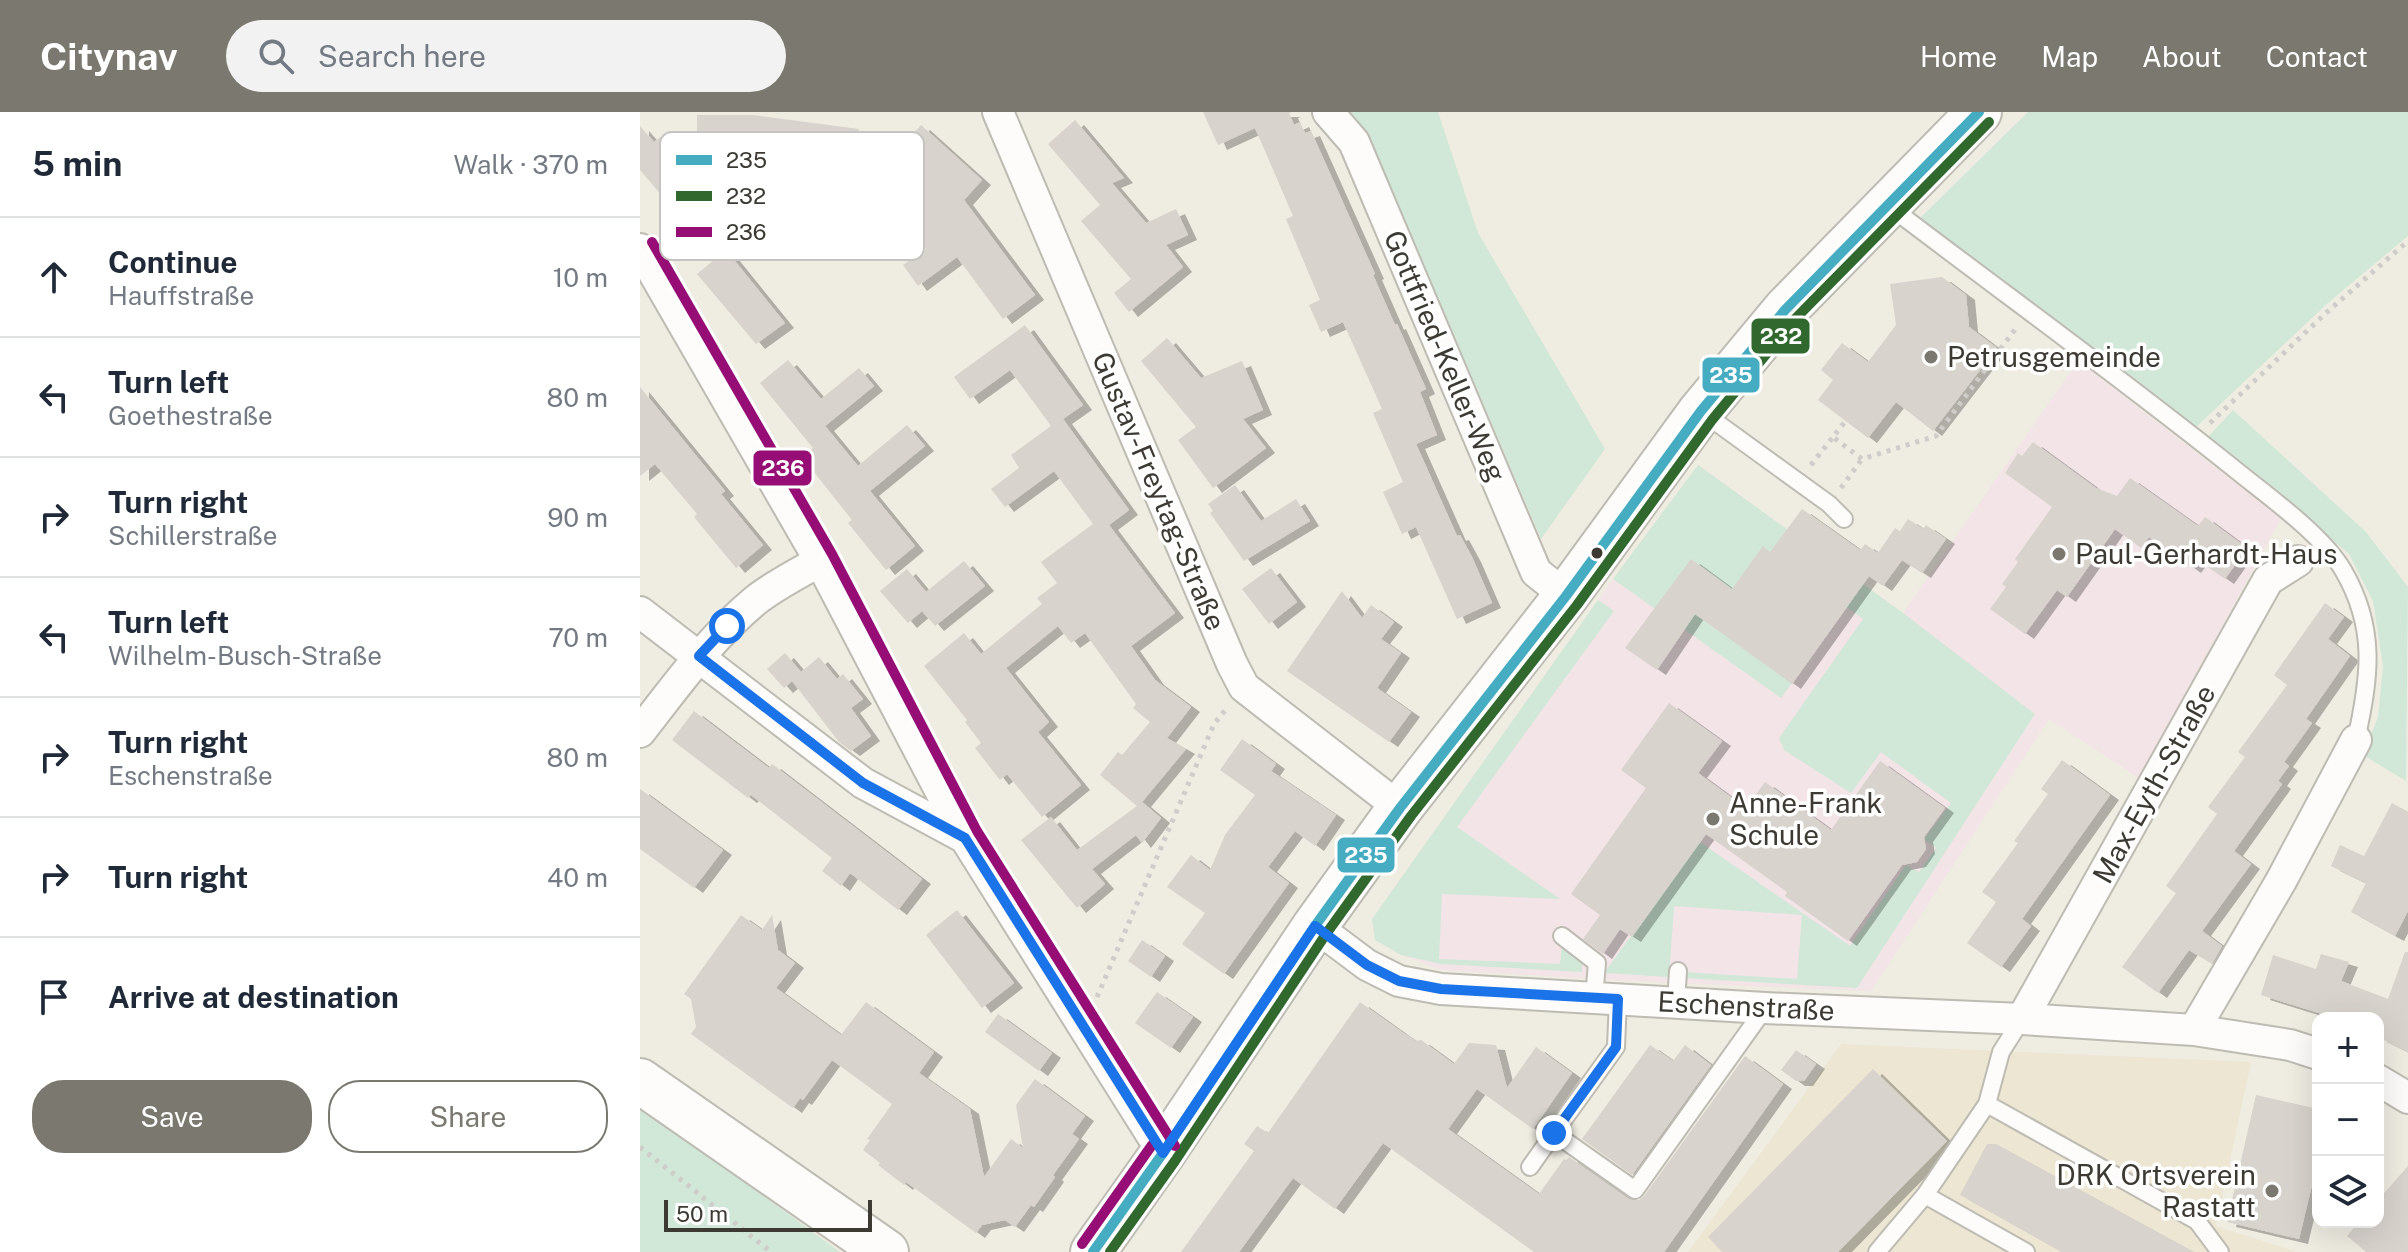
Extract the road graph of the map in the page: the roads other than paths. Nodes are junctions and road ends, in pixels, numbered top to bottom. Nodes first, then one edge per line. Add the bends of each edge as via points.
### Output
1 (998, 112) edge
2 (1328, 112) edge
3 (1979, 112) edge
4 (1888, 205) junction
5 (640, 249) edge
6 (1701, 411) junction
7 (1844, 519) dead end
8 (2327, 548) junction
9 (820, 561) junction
10 (2298, 561) joint
11 (1566, 596) junction
12 (640, 612) edge
13 (699, 656) junction
14 (640, 732) edge
15 (2356, 740) joint
16 (1400, 808) junction
17 (965, 838) junction
18 (1315, 926) junction
19 (1562, 936) dead end
20 (1678, 971) dead end
21 (1606, 999) junction
22 (1676, 1002) junction
23 (1765, 1008) junction
24 (2022, 1019) junction
25 (2194, 1030) junction
26 (2312, 1052) edge
27 (640, 1081) edge
28 (2384, 1084) edge
29 (2408, 1098) edge
30 (1987, 1104) junction
31 (1554, 1133) junction
32 (1163, 1153) junction
33 (1530, 1167) dead end
34 (1925, 1195) junction
35 (886, 1252) edge
36 (1093, 1252) edge
37 (1877, 1252) edge
38 (2026, 1252) edge
39 (2220, 1252) edge

1 - 16 street, Gustav-Freytag-Straße via 1244,687
2 - 11 street, Gottfried-Keller-Weg via 1354,142 1536,572
3 - 4 main road
4 - 6 main road via 1785,310
4 - 8 lane via 2195,437
5 - 9 street
6 - 7 lane
6 - 11 main road
8 - 10 lane
8 - 15 lane via 2358,602 2368,643 2367,688
9 - 13 street via 759,598
9 - 17 street
10 - 24 street, Max-Eyth-Straße via 2268,580
11 - 16 main road
12 - 13 street
13 - 14 street
13 - 17 street via 863,783
15 - 25 street
16 - 18 main road
17 - 32 street
18 - 21 street, Eschenstraße via 1367,965 1399,981 1441,989
18 - 32 main road
19 - 21 lane via 1597,963
20 - 22 lane
21 - 22 street, Eschenstraße
21 - 31 lane via 1616,1047
22 - 23 street, Eschenstraße
23 - 24 street, Eschenstraße
23 - 31 lane via 1635,1190
24 - 25 street, Eschenstraße
24 - 30 lane via 2001,1052
25 - 26 street, Eschenstraße
27 - 35 main road
28 - 29 street
30 - 34 lane
30 - 39 lane via 2197,1221
31 - 33 lane
32 - 36 main road
34 - 37 lane
34 - 38 lane

